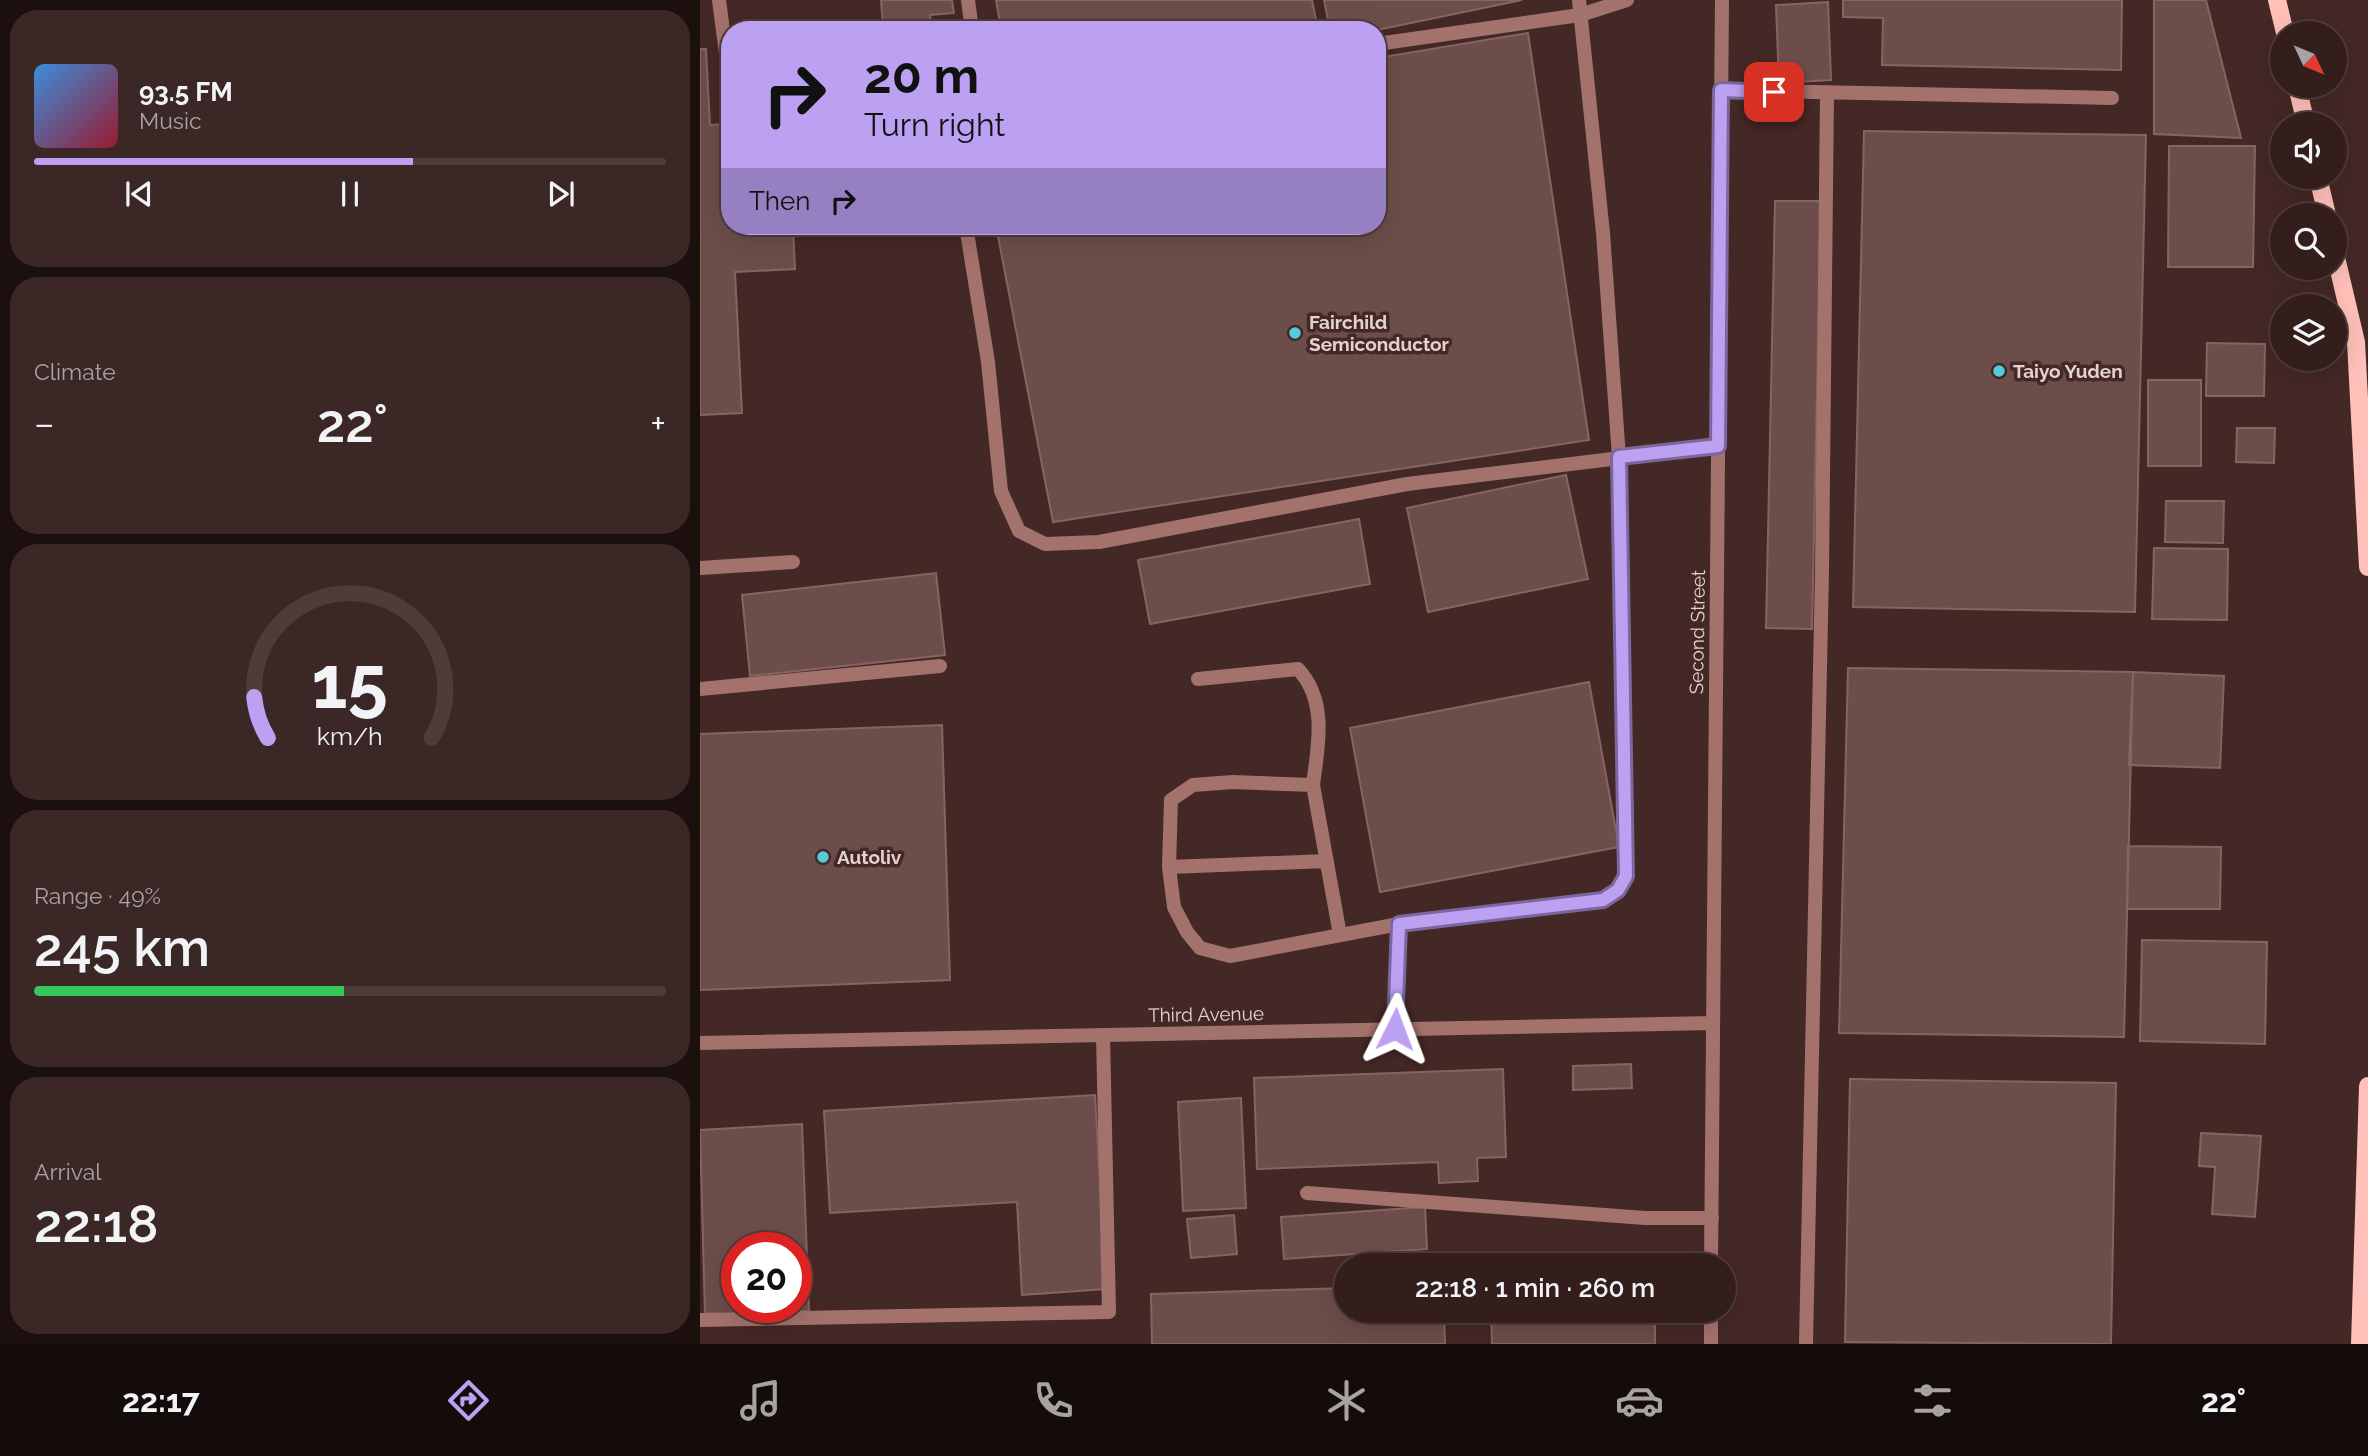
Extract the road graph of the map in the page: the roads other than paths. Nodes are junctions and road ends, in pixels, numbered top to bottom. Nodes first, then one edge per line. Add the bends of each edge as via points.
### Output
1 (719, 0) edge
2 (968, 0) edge
3 (1628, 0) edge
4 (1722, 0) edge
5 (2277, 0) edge
6 (1580, 7) edge
7 (722, 21) edge
8 (971, 21) edge
9 (2282, 21) edge
10 (1386, 42) edge
11 (1721, 90) junction
12 (1826, 93) junction
13 (2112, 98) dead end
14 (967, 235) edge
15 (2341, 280) edge
16 (1718, 446) junction
17 (1619, 457) junction
18 (793, 562) dead end
19 (2368, 567) edge
20 (700, 568) edge
21 (940, 666) dead end
22 (1198, 679) dead end
23 (700, 689) edge
24 (1313, 785) junction
25 (1327, 861) junction
26 (1169, 867) junction
27 (1399, 924) junction
28 (1340, 935) junction
29 (1713, 1023) junction
30 (1395, 1029) junction
31 (1103, 1035) junction
32 (700, 1043) edge
33 (2368, 1086) edge
34 (1307, 1193) dead end
35 (1712, 1218) junction
36 (1712, 1253) edge
37 (700, 1320) edge
38 (1711, 1323) edge
39 (1711, 1344) edge
40 (1806, 1344) edge
41 (2360, 1344) edge

1 - 7 street
2 - 8 street
3 - 6 street
4 - 11 street, Second Street
5 - 9 main road
6 - 10 street
6 - 17 street
11 - 12 street
11 - 16 street, Second Street
12 - 13 street
12 - 40 street via 1822,571
14 - 17 street via 988,362 1001,491 1019,531 1045,544 1099,542 1407,484
15 - 19 main road via 2356,342
16 - 17 street
16 - 29 street, Second Street
17 - 27 street via 1626,876 1618,890 1603,900
18 - 20 street
21 - 23 street
22 - 24 street via 1298,669 1315,698 1320,730
24 - 25 street
24 - 26 street via 1192,785 1171,800
25 - 26 street
25 - 28 street
26 - 28 street via 1174,906 1200,948 1230,956
27 - 28 street
27 - 30 street
29 - 30 street, Third Avenue
29 - 35 street, Second Street
30 - 31 street, Third Avenue
31 - 32 street, Third Avenue
31 - 37 street via 1109,1312
33 - 41 main road
34 - 35 street via 1644,1218
35 - 36 street, Second Street
38 - 39 street

